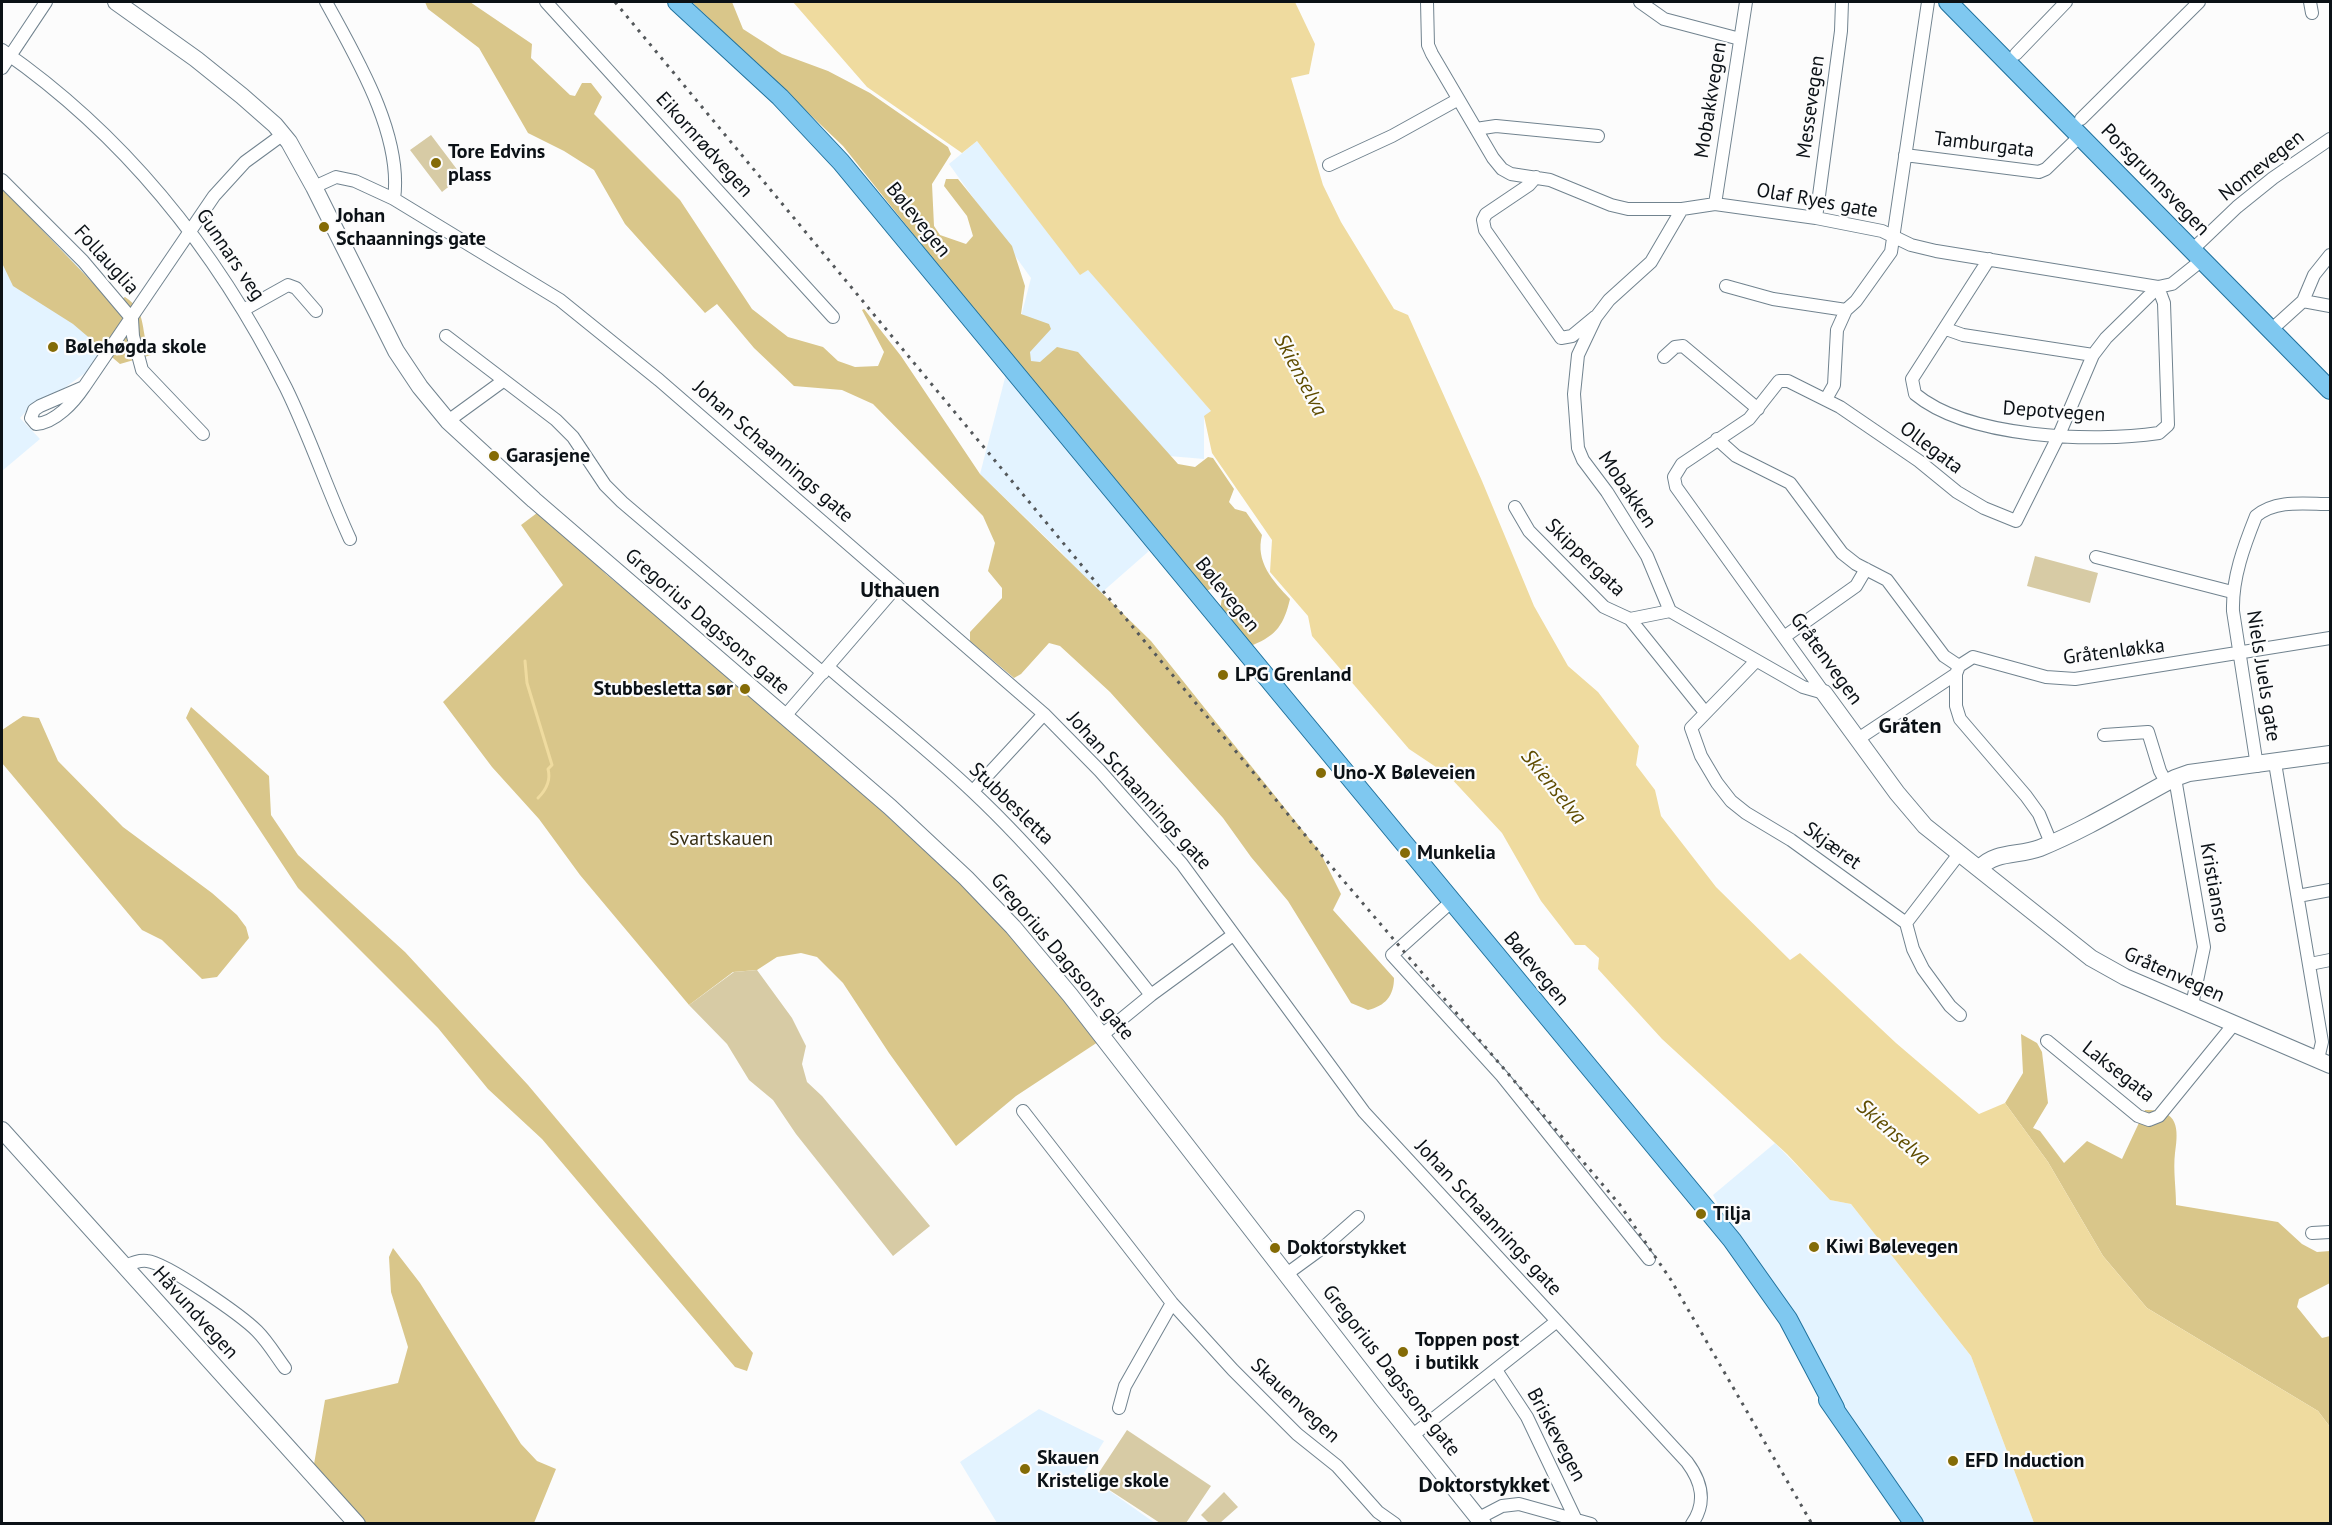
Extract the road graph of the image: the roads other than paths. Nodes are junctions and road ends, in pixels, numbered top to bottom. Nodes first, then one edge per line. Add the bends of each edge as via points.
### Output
1 (46, 2) edge
2 (116, 2) edge
3 (326, 2) edge
4 (546, 2) edge
5 (677, 2) edge
6 (1426, 2) edge
7 (1640, 2) edge
8 (1746, 2) edge
9 (1842, 2) edge
10 (1928, 2) edge
11 (1948, 2) edge
12 (2066, 2) edge
13 (2199, 2) edge
14 (1740, 39) junction
15 (6, 53) edge
16 (2016, 54) dead end
17 (2, 68) edge
18 (1457, 100) junction
19 (2080, 128) junction
20 (1476, 129) junction
21 (282, 135) junction
22 (1598, 136) dead end
23 (2331, 139) edge
24 (1905, 155) junction
25 (1329, 165) dead end
26 (1536, 177) junction
27 (2, 180) edge
28 (314, 187) junction
29 (394, 199) junction
30 (1715, 204) junction
31 (1682, 209) junction
32 (1816, 218) junction
33 (192, 230) junction
34 (1893, 237) junction
35 (2197, 255) junction
36 (2331, 255) edge
37 (1989, 259) junction
38 (1726, 286) dead end
39 (2158, 287) junction
40 (2303, 301) junction
41 (2331, 306) edge
42 (245, 309) junction
43 (1846, 310) junction
44 (316, 311) dead end
45 (832, 317) dead end
46 (1596, 317) junction
47 (132, 319) junction
48 (1946, 329) junction
49 (2271, 330) junction
50 (446, 336) dead end
51 (2093, 355) junction
52 (1664, 357) dead end
53 (503, 381) junction
54 (84, 387) dead end
55 (2331, 390) edge
56 (1826, 399) junction
57 (1758, 409) junction
58 (448, 421) junction
59 (203, 434) dead end
60 (2059, 435) junction
61 (1717, 439) junction
62 (2331, 504) edge
63 (1515, 507) dead end
64 (350, 539) dead end
65 (2096, 557) dead end
66 (1866, 569) junction
67 (897, 586) junction
68 (2232, 592) junction
69 (1670, 610) junction
70 (1630, 619) junction
71 (1784, 637) junction
72 (2331, 638) edge
73 (2239, 654) junction
74 (1755, 661) junction
75 (825, 670) junction
76 (1957, 670) junction
77 (1824, 693) junction
78 (1704, 711) junction
79 (1044, 714) junction
80 (785, 716) junction
81 (2104, 735) dead end
82 (1858, 739) junction
83 (2331, 754) edge
84 (2275, 763) junction
85 (2257, 765) junction
86 (2171, 780) junction
87 (973, 791) junction
88 (2051, 843) junction
89 (1959, 854) junction
90 (1980, 868) junction
91 (2331, 890) edge
92 (2298, 896) junction
93 (1451, 902) junction
94 (1906, 923) junction
95 (1233, 935) junction
96 (2331, 960) edge
97 (2310, 964) junction
98 (1151, 995) junction
99 (2192, 1005) junction
100 (1960, 1015) dead end
101 (2234, 1024) junction
102 (1102, 1035) junction
103 (2047, 1041) dead end
104 (2324, 1062) edge
105 (1023, 1111) dead end
106 (2, 1130) edge
107 (1358, 1217) dead end
108 (2331, 1232) edge
109 (2312, 1233) dead end
110 (1648, 1259) dead end
111 (125, 1266) junction
112 (1288, 1273) junction
113 (1172, 1303) junction
114 (1557, 1321) junction
115 (285, 1368) dead end
116 (1496, 1370) junction
117 (1119, 1408) dead end
118 (1413, 1435) junction
119 (1869, 1463) junction
120 (1576, 1520) junction
121 (1481, 1521) edge
122 (357, 1524) edge
123 (1395, 1524) edge
124 (1590, 1524) edge
125 (1692, 1524) edge
126 (1904, 1524) edge
127 (1914, 1524) edge

1 - 15 street
2 - 21 street, Gregorius Dagssons gate via 196,59
3 - 29 street via 382,121 393,160
4 - 45 street, Eikornrødvegen
5 - 93 main road, Bølevegen via 772,89 829,148
6 - 18 street, Olaf Ryes gate via 1428,45
7 - 14 street via 1664,19
8 - 14 street, Mobakkvegen
9 - 32 street, Messevegen
10 - 24 street, Tamburgata
11 - 19 main road, Porsgrunnsvegen
12 - 16 street
13 - 19 street, Tamburgata
14 - 30 street, Mobakkvegen
15 - 17 street
15 - 33 street, Gunnars veg via 114,144
18 - 20 street, Olaf Ryes gate
18 - 25 street
19 - 24 street, Tamburgata via 2046,169 2039,172
19 - 35 main road, Porsgrunnsvegen
20 - 22 street via 1496,126
20 - 26 street, Olaf Ryes gate via 1502,169
21 - 28 street, Gregorius Dagssons gate
21 - 33 street via 245,162 225,183
23 - 35 street, Nomevegen via 2237,207
24 - 34 street, Tamburgata
26 - 31 street, Olaf Ryes gate via 1628,209
26 - 46 street, Mobakken via 1484,216 1483,225 1561,338 1572,336
27 - 47 street, Follauglia via 83,261
28 - 29 street, Johan Schaannings gate via 343,177
28 - 58 street, Gregorius Dagssons gate via 396,351
29 - 67 street, Johan Schaannings gate via 588,321
30 - 31 street, Olaf Ryes gate
30 - 32 street, Olaf Ryes gate
31 - 46 street, Mobakken via 1651,262
32 - 34 street, Olaf Ryes gate via 1882,231
33 - 42 street, Gunnars veg
33 - 47 street
34 - 37 street, Olaf Ryes gate via 1936,251
34 - 43 street, Tamburgata via 1891,252
35 - 39 street via 2172,284
35 - 49 main road, Porsgrunnsvegen
36 - 40 street via 2314,275
37 - 39 street, Olaf Ryes gate
37 - 48 street, Depotvegen
38 - 43 street via 1773,299
39 - 51 street
39 - 60 street, Depotvegen via 2163,298 2169,417 2164,430 2082,438
40 - 41 street
40 - 49 street
42 - 44 street via 288,285 296,288
42 - 64 street, Gunnars veg via 287,390
43 - 56 street, Tamburgata via 1837,330 1834,385
46 - 69 street, Mobakken via 1578,355 1575,374 1578,448 1647,556
47 - 54 street
47 - 59 street, Follauglia via 142,370
48 - 51 street
48 - 60 street, Depotvegen via 1912,379 1915,394 1951,417 1983,427
49 - 55 main road, Porsgrunnsvegen
50 - 53 street, Stubbesletta
51 - 60 street
52 - 57 street via 1675,347 1683,346
53 - 58 street
53 - 75 street, Stubbesletta via 573,437 605,485 622,502
56 - 57 street, Ollegata via 1783,380
56 - 60 street, Ollegata via 1911,455 1957,492 2016,521
57 - 61 street
58 - 80 street, Gregorius Dagssons gate
61 - 66 street via 1736,456 1791,483 1842,553
61 - 71 street, Gråtenvegen via 1682,464 1674,477 1676,487
62 - 68 street, Niels Juels gate via 2272,506 2256,516
63 - 70 street, Skippergata via 1529,531 1604,607
65 - 68 street, Niels Juels gate
66 - 71 street via 1856,586
66 - 76 street via 1887,580
67 - 75 street
67 - 79 street, Johan Schaannings gate
68 - 73 street, Niels Juels gate
69 - 70 street
69 - 74 street
70 - 78 street, Skippergata
71 - 77 street, Gråtenvegen
72 - 73 street, Gråtenløkka
73 - 76 street, Gråtenløkka via 2075,679 2046,677 1973,657
73 - 85 street, Niels Juels gate
74 - 77 street via 1803,687
74 - 78 street
75 - 80 street
75 - 87 street, Stubbesletta
76 - 82 street, Gråtenløkka
76 - 88 street via 1956,706 1960,719 2031,802
77 - 82 street, Gråtenvegen
78 - 94 street, Skjæret via 1693,723 1691,732 1717,783 1731,801
79 - 87 street
79 - 95 street, Johan Schaannings gate via 1182,864
80 - 102 street, Gregorius Dagssons gate via 966,878 1013,927
81 - 86 street, Kristiansro via 2148,732 2160,771
82 - 89 street, Gråtenvegen via 1912,812
83 - 84 street
84 - 85 street
84 - 92 street
85 - 86 street via 2200,771
86 - 88 street
86 - 99 street, Kristiansro via 2204,947
87 - 98 street, Stubbesletta via 1082,906
88 - 90 street via 1994,858
89 - 90 street, Gråtenvegen
89 - 94 street
90 - 99 street, Gråtenvegen via 2091,958
91 - 92 street
92 - 97 street
93 - 110 street via 1392,955 1502,1076
93 - 119 main road, Bølevegen via 1724,1233
94 - 100 street via 1923,969
95 - 98 street
95 - 114 street, Johan Schaannings gate via 1364,1112
96 - 97 street
97 - 104 street
98 - 102 street
99 - 101 street, Gråtenvegen
101 - 103 street, Laksegata via 2159,1116 2149,1120 2138,1116
101 - 104 street, Gråtenvegen
102 - 112 street, Gregorius Dagssons gate
105 - 113 street, Skauenvegen
106 - 111 street, Håvundvegen
107 - 112 street
108 - 109 street
111 - 115 street via 151,1262 234,1311 256,1330
111 - 122 street, Håvundvegen
112 - 118 street, Gregorius Dagssons gate
113 - 117 street via 1125,1386
113 - 123 street, Skauenvegen via 1297,1434 1337,1466 1378,1512
114 - 116 street
114 - 125 street, Johan Schaannings gate via 1671,1441 1694,1471 1702,1496
116 - 118 street
116 - 120 street, Briskevegen via 1527,1417
118 - 121 street, Gregorius Dagssons gate
119 - 126 main road, Bølevegen
119 - 127 main road, Bølevegen
120 - 121 street via 1511,1504
120 - 124 street

